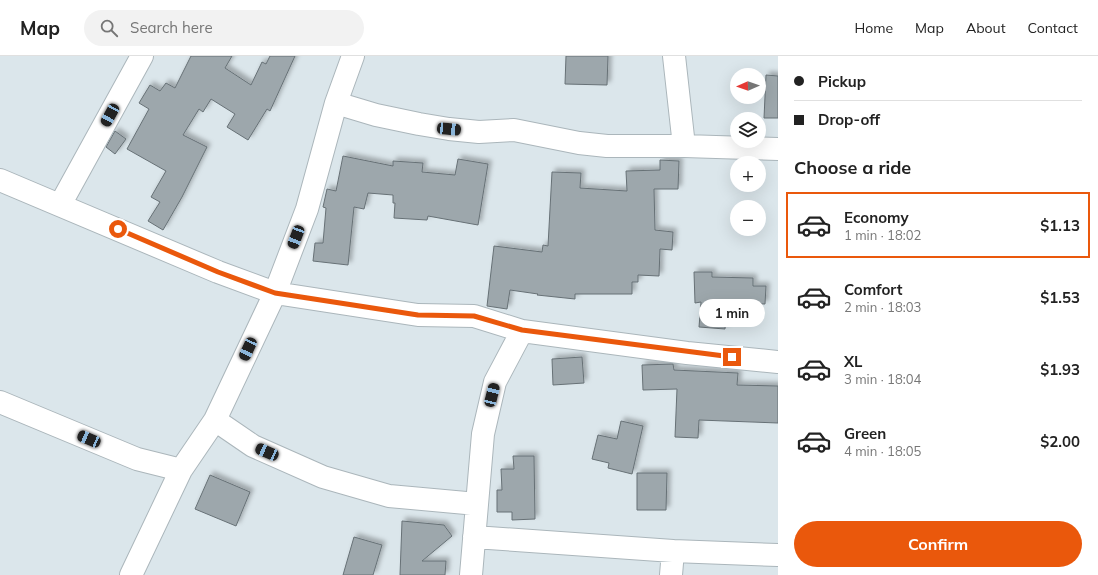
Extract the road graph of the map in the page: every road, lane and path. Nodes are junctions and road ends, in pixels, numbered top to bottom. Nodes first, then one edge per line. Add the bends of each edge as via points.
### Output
1 (142, 56) edge
2 (353, 56) edge
3 (674, 56) edge
4 (336, 104) junction
5 (684, 146) junction
6 (778, 149) edge
7 (0, 180) edge
8 (60, 205) junction
9 (275, 293) junction
10 (522, 330) junction
11 (778, 362) edge
12 (0, 402) edge
13 (215, 420) junction
14 (181, 470) junction
15 (477, 504) junction
16 (474, 537) junction
17 (673, 551) junction
18 (778, 555) edge
19 (131, 575) edge
20 (471, 575) edge
21 (671, 575) edge

1 - 8 street
2 - 4 street
3 - 5 street
4 - 5 street via 449,129 479,132 514,130 607,146
4 - 9 street via 307,209
5 - 6 street
7 - 8 street
8 - 9 street via 218,272
9 - 10 street via 418,315 474,316
9 - 13 street
10 - 11 street via 687,353
10 - 15 street via 495,382 483,434
12 - 14 street via 137,459
13 - 14 street
13 - 15 street via 253,446 323,477 389,496
14 - 19 street
15 - 16 street
16 - 17 street
16 - 20 street
17 - 18 street
17 - 21 street

